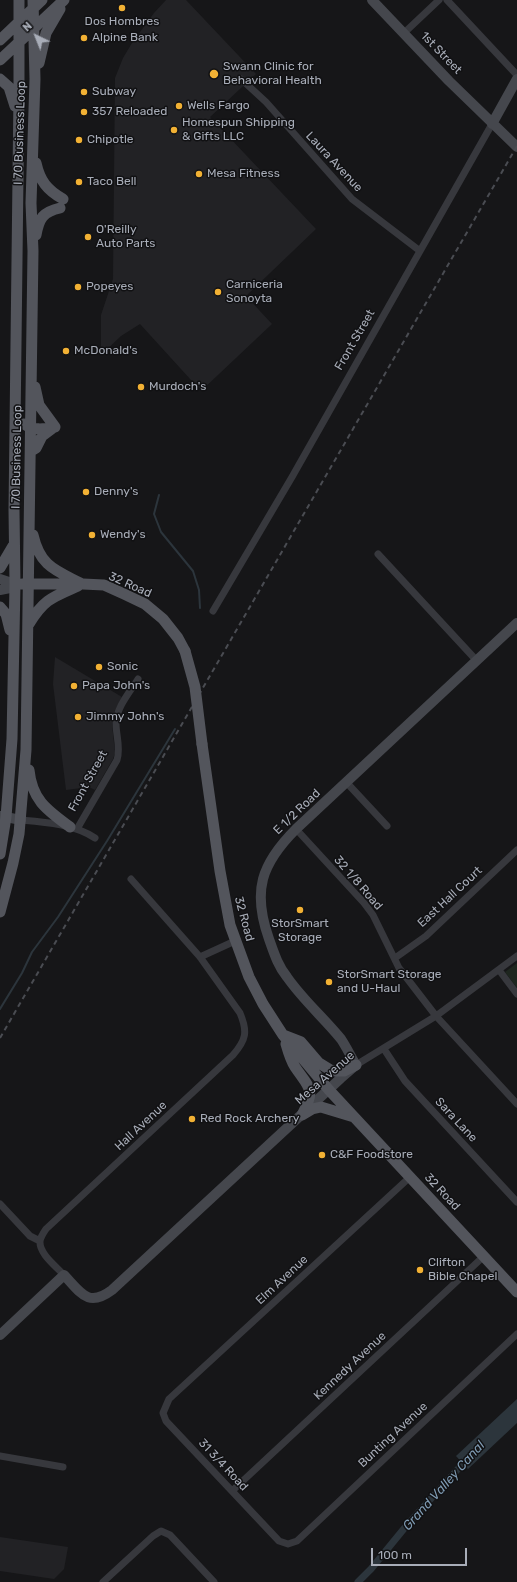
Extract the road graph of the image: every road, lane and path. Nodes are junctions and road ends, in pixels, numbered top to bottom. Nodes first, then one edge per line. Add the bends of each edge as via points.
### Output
1 (18, 0) edge
2 (42, 0) edge
3 (65, 0) edge
4 (372, 0) edge
5 (439, 0) edge
6 (447, 0) edge
7 (33, 4) edge
8 (19, 22) junction
9 (34, 28) junction
10 (404, 33) junction
11 (0, 40) edge
12 (19, 42) junction
13 (0, 60) edge
14 (517, 75) edge
15 (0, 79) edge
16 (35, 79) junction
17 (241, 79) dead end
18 (517, 79) edge
19 (492, 124) junction
20 (18, 130) junction
21 (32, 143) junction
22 (517, 147) edge
23 (33, 251) junction
24 (420, 251) junction
25 (31, 340) junction
26 (16, 419) junction
27 (55, 427) junction
28 (30, 428) junction
29 (31, 451) junction
30 (29, 510) junction
31 (14, 544) junction
32 (378, 554) dead end
33 (0, 568) edge
34 (0, 579) edge
35 (15, 584) junction
36 (29, 584) junction
37 (83, 584) junction
38 (0, 590) edge
39 (0, 607) edge
40 (213, 611) dead end
41 (517, 623) edge
42 (28, 625) junction
43 (13, 650) junction
44 (477, 661) junction
45 (138, 679) dead end
46 (26, 750) junction
47 (347, 783) junction
48 (3, 817) edge
49 (21, 820) junction
50 (387, 826) dead end
51 (74, 828) junction
52 (296, 830) junction
53 (95, 838) dead end
54 (517, 850) edge
55 (0, 854) edge
56 (131, 879) dead end
57 (0, 912) edge
58 (235, 941) junction
59 (517, 956) edge
60 (200, 957) junction
61 (395, 958) junction
62 (499, 970) junction
63 (517, 994) edge
64 (436, 1016) junction
65 (282, 1035) junction
66 (384, 1049) junction
67 (356, 1065) junction
68 (329, 1090) junction
69 (517, 1104) edge
70 (302, 1115) junction
71 (354, 1117) junction
72 (410, 1177) junction
73 (517, 1202) edge
74 (0, 1204) edge
75 (40, 1241) junction
76 (484, 1256) junction
77 (64, 1275) junction
78 (517, 1292) edge
79 (517, 1334) edge
80 (0, 1335) edge
81 (169, 1399) joint
82 (0, 1456) edge
83 (63, 1467) dead end
84 (232, 1491) junction
85 (279, 1541) joint
86 (103, 1582) edge
87 (214, 1582) edge

1 - 8 main road, I 70 Business Loop
2 - 7 main road
3 - 9 main road
3 - 16 main road via 46,33
4 - 10 street, 1st Street
5 - 10 street
6 - 14 street
7 - 8 main road
7 - 9 main road, I 70 Business Loop
8 - 11 main road
8 - 12 main road, I 70 Business Loop
9 - 12 main road
9 - 16 main road, I 70 Business Loop
10 - 19 street, 1st Street
12 - 13 main road
12 - 20 main road, I 70 Business Loop
15 - 20 main road via 12,92
16 - 21 main road, I 70 Business Loop
17 - 24 street, Laura Avenue via 266,102 352,199
18 - 19 street, Front Street
19 - 22 street, 1st Street
19 - 24 street, Front Street
20 - 26 main road, I 70 Business Loop
21 - 23 main road, I 70 Business Loop
21 - 23 main road via 42,181 62,203 42,217 37,228
23 - 25 main road, I 70 Business Loop
24 - 40 street, Front Street
25 - 27 main road via 37,399
25 - 28 main road, I 70 Business Loop
26 - 28 main road
26 - 31 main road, I 70 Business Loop
27 - 28 main road
27 - 29 main road via 42,436 36,448
28 - 29 main road, I 70 Business Loop
29 - 30 main road, I 70 Business Loop
30 - 36 main road, I 70 Business Loop
30 - 37 main road via 36,548 42,559 51,568
31 - 33 main road
31 - 35 main road, I 70 Business Loop
32 - 44 street
34 - 35 street, 32 Road
35 - 36 main road, 32 Road
35 - 38 street, 32 Road
35 - 43 main road, I 70 Business Loop
36 - 37 main road, 32 Road
36 - 42 main road, I 70 Business Loop
37 - 42 main road via 48,600 38,609
37 - 58 main road, 32 Road, bridge via 104,585 146,604 171,628 185,651 195,687 222,886
39 - 43 main road via 8,620
41 - 44 street, E 1/2 Road
42 - 46 main road, I 70 Business Loop
43 - 48 main road, I 70 Business Loop via 12,739
44 - 47 street, E 1/2 Road
45 - 51 street, Front Street via 117,715 117,760
46 - 49 main road, I 70 Business Loop
46 - 51 main road via 30,780 37,797 46,809
47 - 50 street
47 - 52 street, E 1/2 Road
48 - 49 street
48 - 55 main road, I 70 Business Loop
49 - 51 street
49 - 57 main road, I 70 Business Loop
51 - 53 street
52 - 61 street, 32 1/8 Road via 364,903
52 - 67 street, E 1/2 Road via 277,850 265,870 260,895 263,920 283,972 340,1038
54 - 61 street, East Hall Court via 426,936
56 - 60 street
58 - 60 street
58 - 65 main road, 32 Road via 253,985
59 - 62 street, Mesa Avenue
60 - 75 street, Hall Avenue via 240,1013 245,1024 242,1044 46,1229
61 - 64 street, 32 1/8 Road
62 - 63 street
62 - 64 street, Mesa Avenue
64 - 66 street, Mesa Avenue
64 - 69 street, 32 1/8 Road
65 - 67 main road via 301,1042 319,1063 332,1071 344,1071
65 - 68 main road, 32 Road
65 - 70 main road via 294,1066 310,1090 310,1100
66 - 67 street, Mesa Avenue
66 - 73 street, Sara Lane via 405,1081
67 - 68 street, Mesa Avenue
68 - 70 street, Mesa Avenue
68 - 71 main road, 32 Road
70 - 71 main road via 321,1107
70 - 77 street, Mesa Avenue via 112,1290 93,1299 83,1295
71 - 72 main road, 32 Road
72 - 76 main road, 32 Road
72 - 81 street, Elm Avenue
74 - 75 street via 30,1236
75 - 77 street via 44,1254
76 - 78 main road, 32 Road
76 - 84 street, Kennedy Avenue
77 - 80 street
79 - 85 street, Bunting Avenue via 296,1541 288,1544
81 - 84 street, 31 3/4 Road via 163,1413 166,1421
82 - 83 street
84 - 85 street, 31 3/4 Road
86 - 87 street via 161,1531 170,1535

